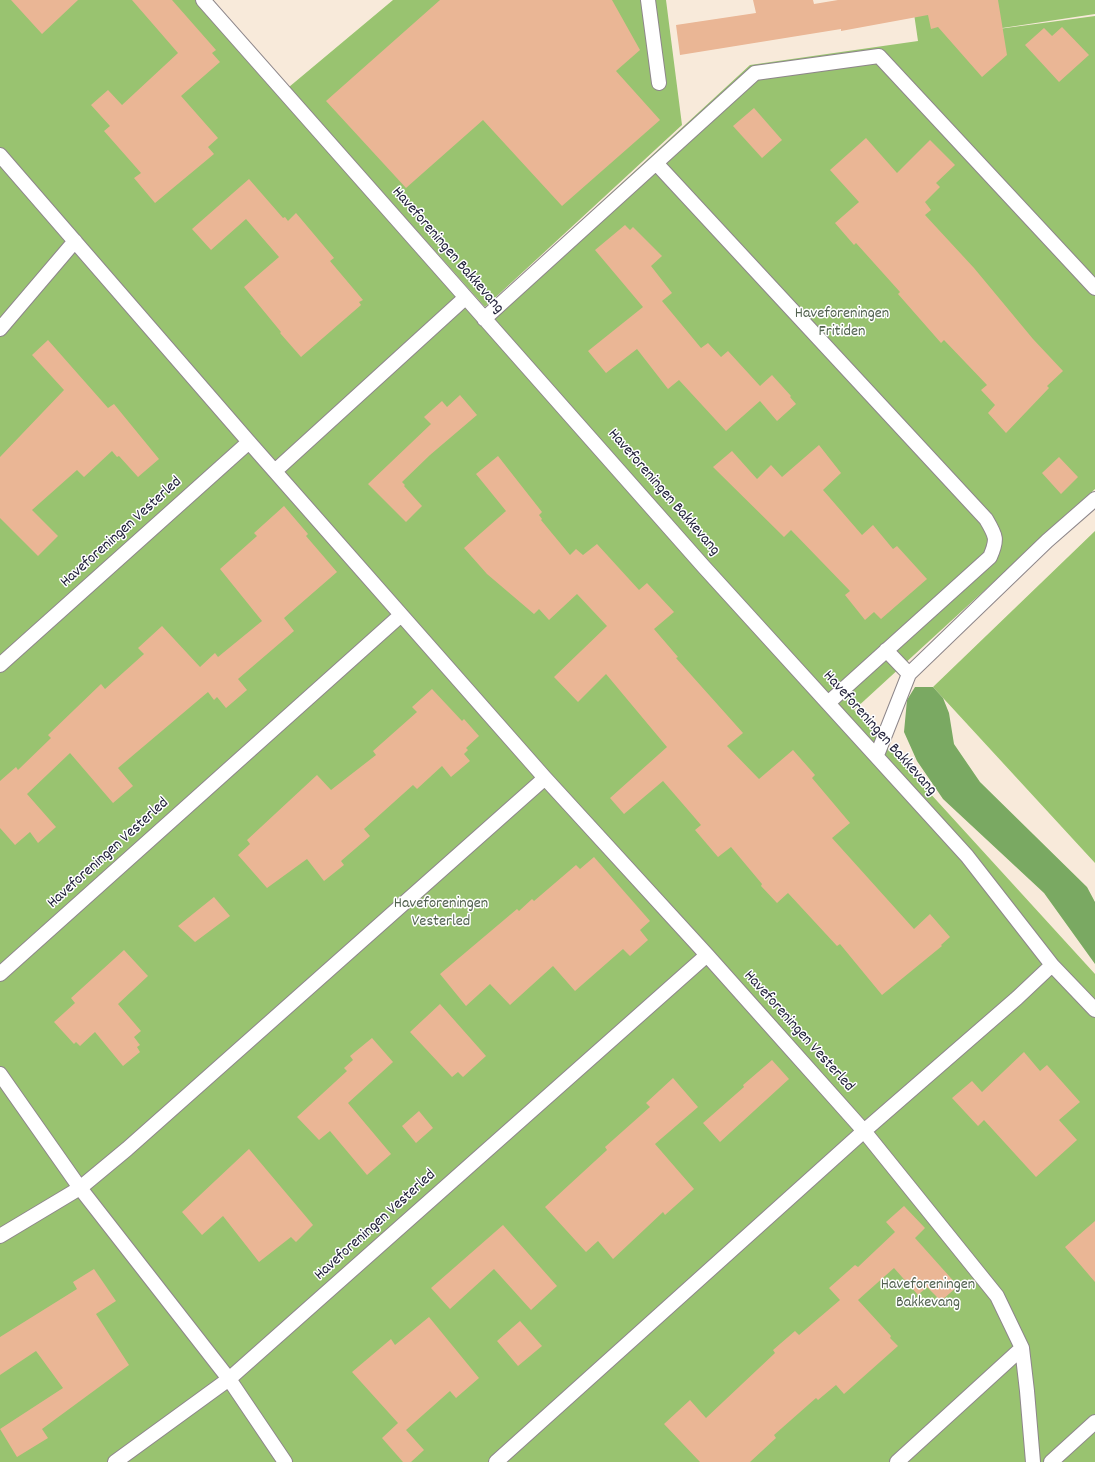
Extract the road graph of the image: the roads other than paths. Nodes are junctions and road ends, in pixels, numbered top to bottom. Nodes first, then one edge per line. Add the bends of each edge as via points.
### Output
1 (203, 0) edge
2 (648, 0) edge
3 (659, 83) dead end
4 (0, 156) edge
5 (656, 164) junction
6 (75, 241) junction
7 (1095, 288) edge
8 (466, 298) junction
9 (484, 319) junction
10 (0, 329) edge
11 (249, 442) junction
12 (275, 471) junction
13 (1095, 499) edge
14 (401, 615) junction
15 (886, 650) junction
16 (0, 665) edge
17 (909, 674) junction
18 (828, 703) junction
19 (877, 755) junction
20 (545, 778) junction
21 (707, 955) junction
22 (1052, 965) junction
23 (0, 974) edge
24 (1095, 1010) edge
25 (0, 1074) edge
26 (864, 1131) junction
27 (80, 1188) junction
28 (0, 1236) edge
29 (1022, 1348) junction
30 (229, 1379) junction
31 (1095, 1422) edge
32 (115, 1462) edge
33 (285, 1462) edge
34 (496, 1462) edge
35 (897, 1462) edge
36 (1033, 1462) edge
37 (1051, 1462) edge

1 - 8 lane, Haveforeningen Bakkevang
2 - 3 lane
4 - 6 lane, Haveforeningen Vesterled
5 - 7 lane via 755,73 879,56
5 - 9 lane
5 - 15 lane via 986,520 996,535 995,547 990,557
6 - 10 lane
6 - 11 lane, Haveforeningen Vesterled
8 - 9 lane, Haveforeningen Bakkevang
8 - 12 lane
9 - 18 lane, Haveforeningen Bakkevang
11 - 12 lane, Haveforeningen Vesterled
11 - 16 lane, Haveforeningen Vesterled
12 - 14 lane, Haveforeningen Vesterled
13 - 17 lane
14 - 20 lane, Haveforeningen Vesterled
14 - 23 lane, Haveforeningen Vesterled
15 - 17 lane
15 - 18 lane
17 - 19 lane
18 - 19 lane, Haveforeningen Bakkevang
19 - 22 lane, Haveforeningen Bakkevang via 967,856
20 - 21 lane, Haveforeningen Vesterled
20 - 27 lane
21 - 26 lane, Haveforeningen Vesterled
21 - 30 lane, Haveforeningen Vesterled
22 - 24 lane, Haveforeningen Bakkevang
22 - 26 lane
25 - 27 lane
26 - 29 lane via 997,1296
26 - 34 lane
27 - 28 lane
27 - 30 lane
29 - 35 lane
29 - 36 lane
30 - 32 lane
30 - 33 lane
31 - 37 lane

